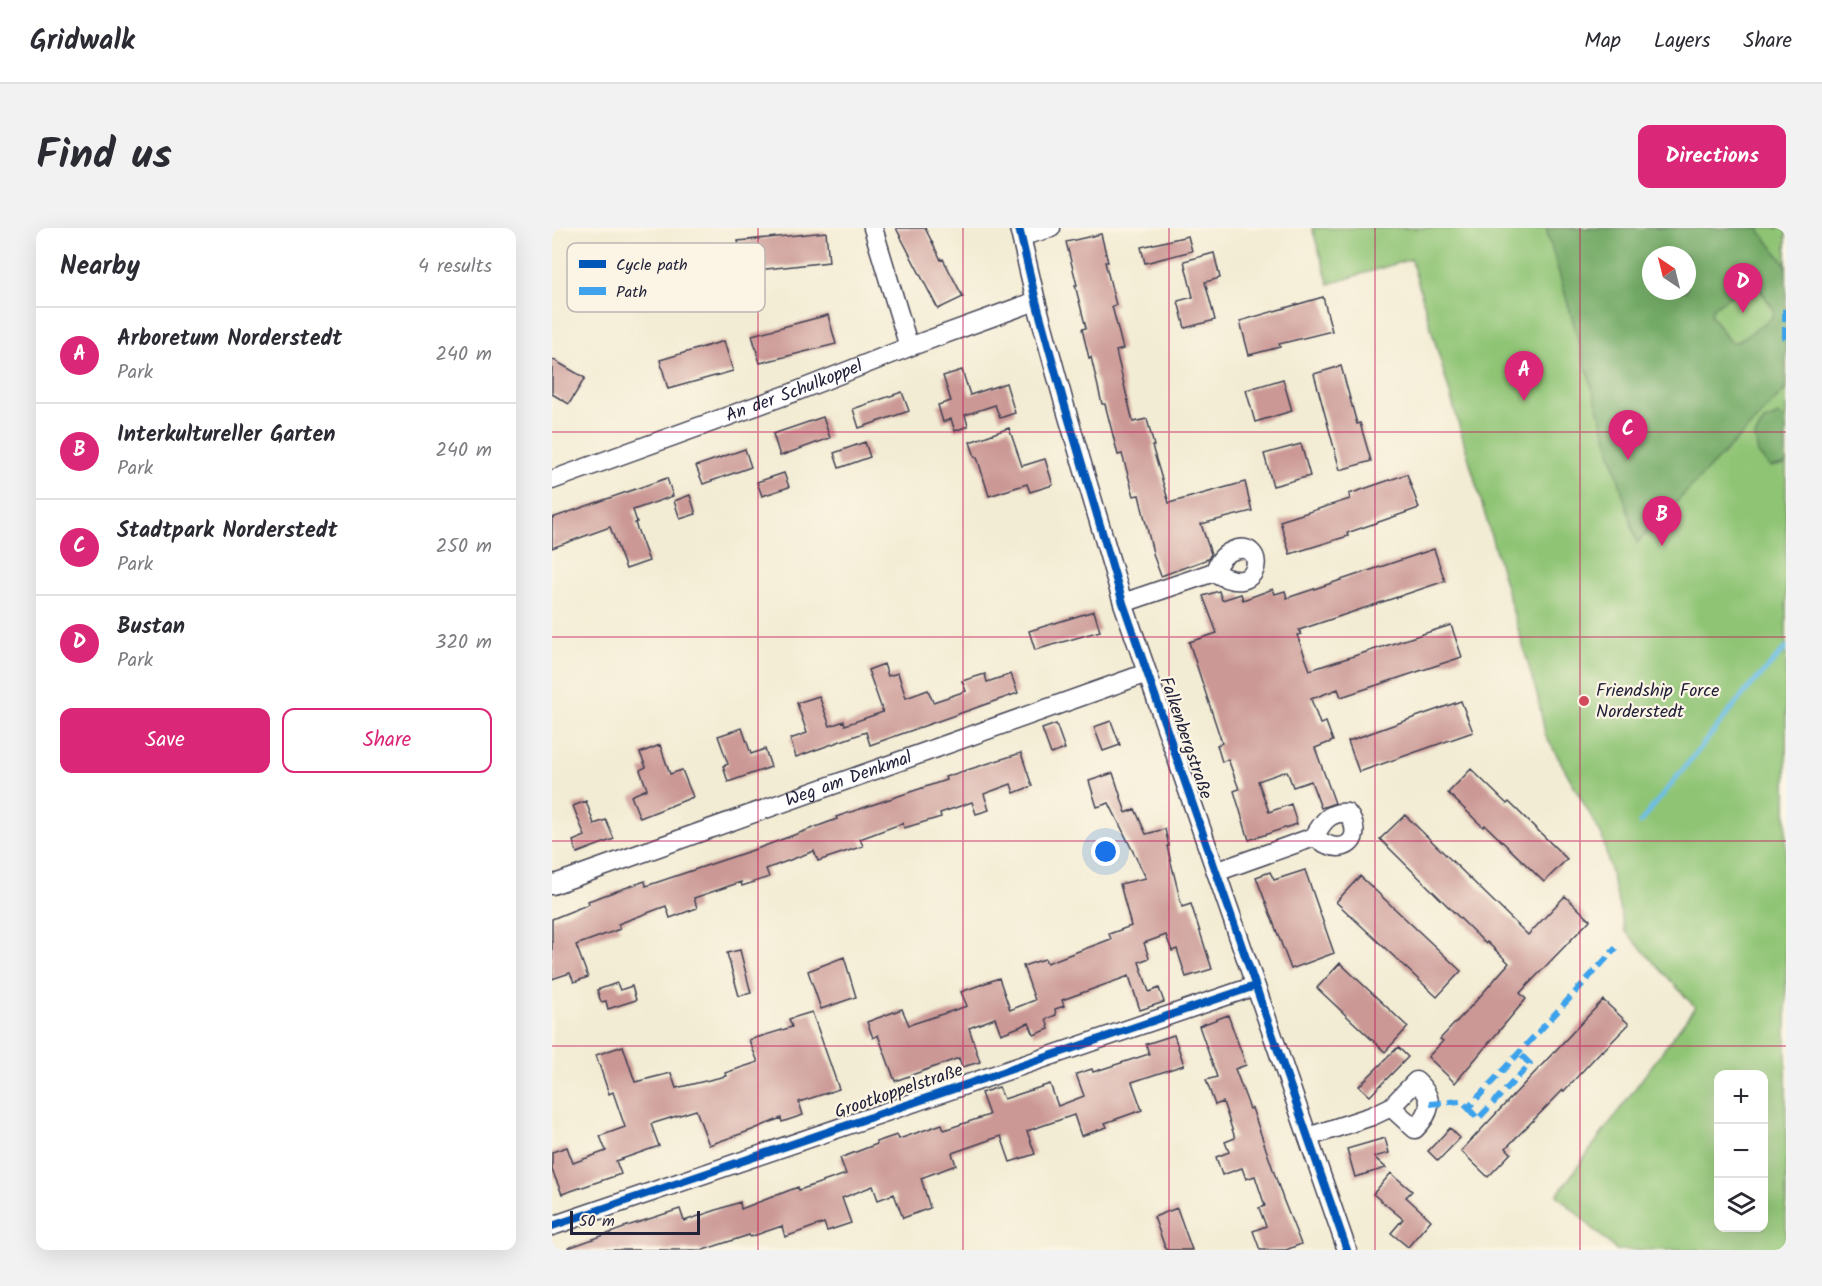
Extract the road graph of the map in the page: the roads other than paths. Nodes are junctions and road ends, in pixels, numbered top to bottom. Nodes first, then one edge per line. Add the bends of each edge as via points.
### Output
1 (873, 228) edge
2 (1051, 228) edge
3 (1021, 232) edge
4 (1036, 301) junction
5 (909, 347) junction
6 (552, 480) edge
7 (1215, 572) dead end
8 (1123, 603) junction
9 (1147, 673) junction
10 (1314, 837) dead end
11 (1216, 872) junction
12 (552, 885) edge
13 (1255, 986) junction
14 (1391, 1107) dead end
15 (1308, 1137) junction
16 (552, 1226) edge
17 (1347, 1250) edge

1 - 5 street
2 - 3 street
3 - 4 street, Falkenbergstraße
4 - 5 street, An der Schulkoppel
4 - 8 street, Falkenbergstraße
5 - 6 street, An der Schulkoppel
7 - 8 street
8 - 9 street, Falkenbergstraße
9 - 11 street, Falkenbergstraße
9 - 12 street, Weg am Denkmal
10 - 11 street
11 - 13 street, Falkenbergstraße
13 - 15 street, Falkenbergstraße
13 - 16 street, Grootkoppelstraße
14 - 15 street
15 - 17 street, Falkenbergstraße

